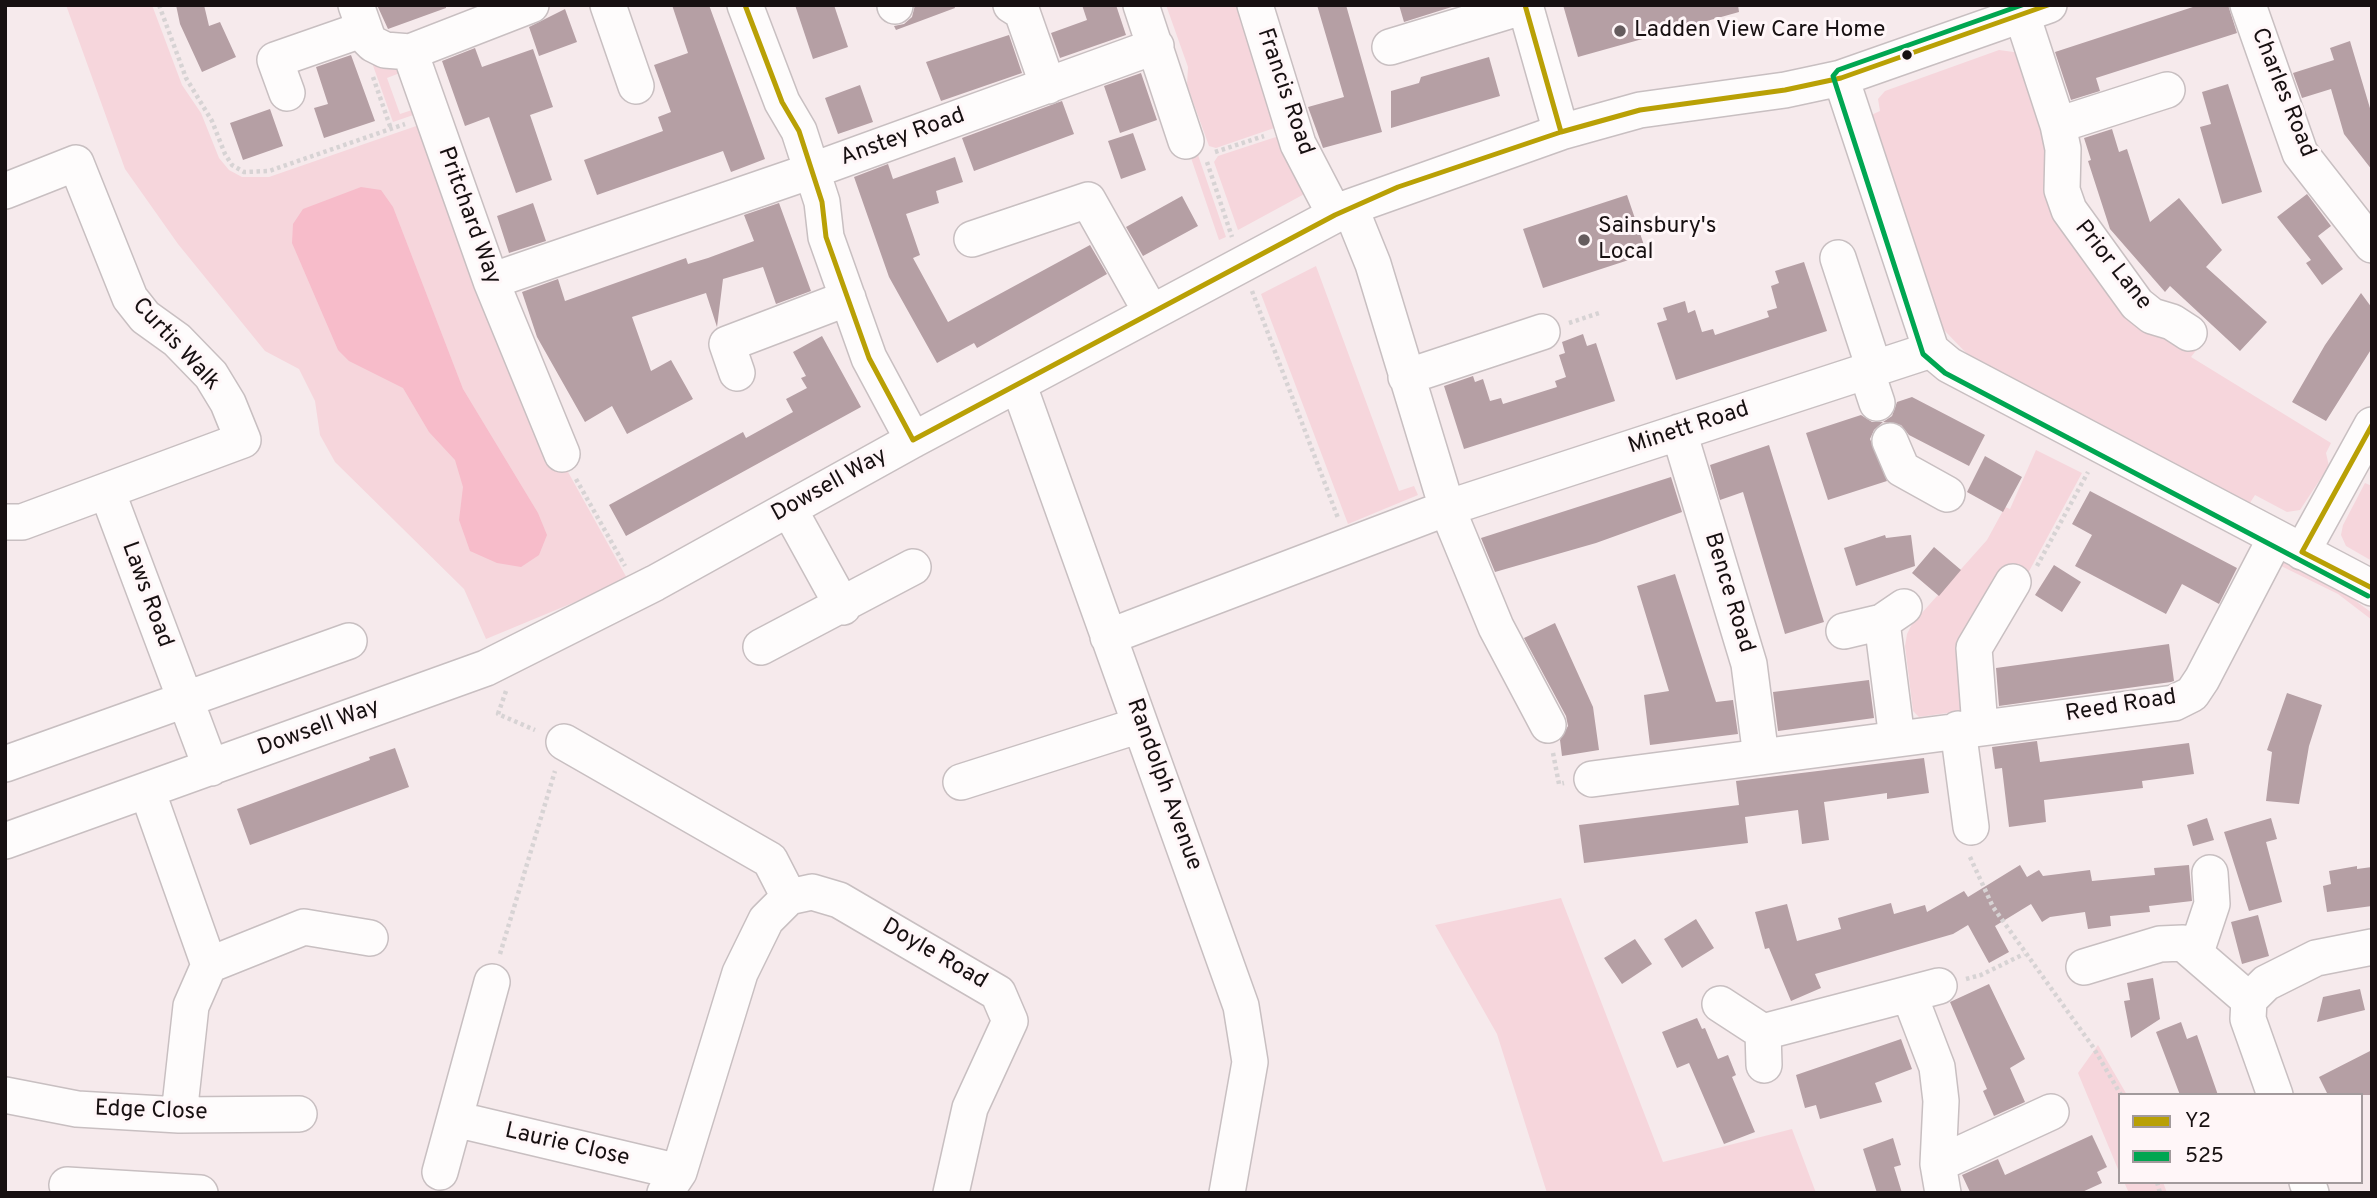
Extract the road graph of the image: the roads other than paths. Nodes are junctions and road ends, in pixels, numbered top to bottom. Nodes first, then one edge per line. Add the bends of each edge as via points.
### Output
1 (608, 5) edge
2 (745, 5) edge
3 (1011, 5) edge
4 (1141, 5) edge
5 (1255, 5) edge
6 (1525, 5) edge
7 (2248, 5) edge
8 (518, 7) edge
9 (2036, 10) edge
10 (364, 26) edge
11 (1156, 46) junction
12 (1390, 47) dead end
13 (410, 52) junction
14 (1841, 78) junction
15 (636, 86) dead end
16 (1048, 86) junction
17 (2167, 90) dead end
18 (287, 93) dead end
19 (2059, 125) junction
20 (1561, 132) junction
21 (1195, 148) road end
22 (811, 171) junction
23 (5, 191) edge
24 (1343, 211) junction
25 (972, 239) dead end
26 (2372, 245) edge
27 (1838, 258) dead end
28 (491, 281) junction
29 (848, 298) junction
30 (1151, 312) junction
31 (1542, 332) dead end
32 (2189, 333) dead end
33 (1931, 350) junction
34 (1870, 369) junction
35 (737, 373) dead end
36 (1406, 377) junction
37 (1019, 386) junction
38 (1877, 403) dead end
39 (2372, 425) edge
40 (1679, 432) junction
41 (914, 440) junction
42 (1890, 441) dead end
43 (562, 454) road end
44 (107, 491) junction
45 (1947, 494) dead end
46 (1447, 508) junction
47 (789, 509) junction
48 (5, 522) edge
49 (2288, 545) junction
50 (913, 567) dead end
51 (2013, 582) road end
52 (2372, 588) edge
53 (843, 607) junction
54 (1844, 632) dead end
55 (1108, 637) junction
56 (349, 641) dead end
57 (761, 648) dead end
58 (185, 700) junction
59 (1140, 725) junction
60 (1548, 725) road end
61 (1969, 728) junction
62 (1897, 739) junction
63 (564, 742) road end
64 (1761, 757) junction
65 (5, 765) edge
66 (211, 768) junction
67 (1592, 779) road end
68 (961, 782) dead end
69 (146, 790) junction
70 (1971, 828) road end
71 (5, 841) edge
72 (2210, 873) dead end
73 (789, 897) junction
74 (370, 938) dead end
75 (2372, 947) edge
76 (2196, 952) junction
77 (208, 965) junction
78 (2084, 967) dead end
79 (492, 982) road end
80 (2249, 1000) junction
81 (1720, 1004) dead end
82 (2274, 1093) edge
83 (5, 1095) edge
84 (2051, 1112) dead end
85 (299, 1114) dead end
86 (179, 1115) junction
87 (455, 1119) junction
88 (440, 1172) dead end
89 (1940, 1178) edge
90 (672, 1183) edge
91 (67, 1185) dead end
92 (105, 1190) edge
93 (200, 1193) edge
94 (951, 1193) edge
95 (1227, 1193) edge

1 - 15 street
2 - 22 street via 782,102 799,131
3 - 16 street via 1021,12
4 - 11 street
5 - 24 street, Francis Road via 1292,126
6 - 12 street
6 - 20 street
7 - 26 street, Charles Road via 2300,153
8 - 13 street
9 - 14 street, Dowsell Way
9 - 19 street, Prior Lane
10 - 13 street via 385,50
10 - 18 street via 275,60
11 - 16 street, Anstey Road
11 - 21 street
13 - 28 street, Pritchard Way
14 - 20 street, Dowsell Way via 1640,110
14 - 33 street
16 - 22 street, Anstey Road
17 - 19 street
19 - 32 street, Prior Lane via 2062,190 2080,229 2137,304
20 - 24 street, Dowsell Way
22 - 28 street, Anstey Road
22 - 29 street via 826,237
23 - 44 street, Curtis Walk via 76,163 130,299 211,375 243,440
24 - 30 street, Dowsell Way
24 - 36 street, Francis Road via 1373,264
25 - 30 street via 1088,200
27 - 34 street
28 - 43 street, Pritchard Way
29 - 35 street via 727,344
29 - 41 street via 869,358
30 - 37 street, Dowsell Way
31 - 36 street
33 - 34 street, Minett Road
33 - 49 street via 1949,365
34 - 38 street
34 - 40 street, Minett Road
36 - 46 street
37 - 41 street, Dowsell Way
37 - 55 street, Randolph Avenue
39 - 49 street, Reed Road
40 - 46 street, Minett Road
40 - 64 street, Bence Road via 1749,664
41 - 47 street, Dowsell Way
42 - 45 street via 1902,469
44 - 48 street, Curtis Walk via 22,522
44 - 58 street, Laws Road
46 - 55 street, Minett Road
46 - 60 street via 1496,627
47 - 53 street
47 - 66 street, Dowsell Way via 486,668
49 - 52 street
49 - 61 street, Reed Road via 2192,694 2174,703
50 - 53 street
51 - 61 street via 1973,648
53 - 57 street
54 - 62 street via 1893,615
55 - 59 street, Randolph Avenue
56 - 58 street
58 - 65 street
58 - 66 street, Laws Road
59 - 68 street
59 - 95 street, Randolph Avenue via 1241,1006 1250,1062
61 - 62 street, Reed Road
61 - 70 street
62 - 64 street, Reed Road
63 - 73 street via 770,860
64 - 67 street, Reed Road
66 - 69 street, Dowsell Way
69 - 71 street, Dowsell Way
69 - 77 street
72 - 76 street via 2212,904
73 - 90 street via 766,920 740,973
73 - 94 street, Doyle Road via 812,892 839,900 998,993 1010,1021 970,1108
74 - 77 street via 304,927
75 - 80 street via 2316,958 2266,983
76 - 78 street via 2183,943 2160,944
76 - 80 street
77 - 86 street via 191,1006
79 - 87 street
80 - 82 street via 2248,1019
81 - 89 street via 1763,1049 1924,990 1941,1101
83 - 86 street, Edge Close via 77,1109
84 - 89 street
85 - 86 street, Edge Close
87 - 88 street
87 - 90 street, Laurie Close
91 - 92 street
92 - 93 street

